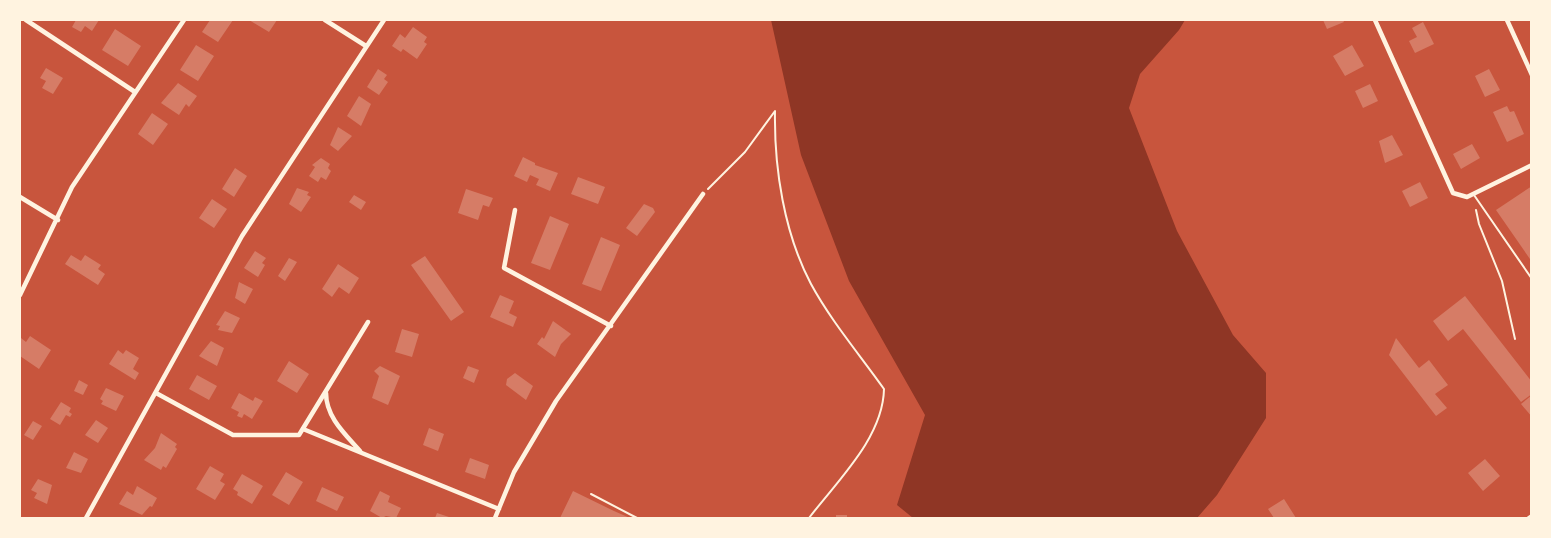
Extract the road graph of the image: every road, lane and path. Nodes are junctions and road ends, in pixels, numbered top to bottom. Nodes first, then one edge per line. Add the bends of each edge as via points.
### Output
1 (26, 20) edge
2 (183, 20) edge
3 (325, 20) edge
4 (384, 20) edge
5 (1375, 20) edge
6 (1507, 20) edge
7 (366, 46) junction
8 (1532, 75) edge
9 (135, 92) junction
10 (1532, 165) edge
11 (703, 194) joint
12 (1473, 194) junction
13 (20, 197) edge
14 (515, 210) dead end
15 (57, 220) junction
16 (1532, 279) edge
17 (20, 296) edge
18 (368, 322) dead end
19 (612, 326) junction
20 (1515, 339) dead end
21 (326, 391) junction
22 (156, 393) junction
23 (303, 429) junction
24 (362, 453) junction
25 (591, 494) dead end
26 (499, 509) junction
27 (86, 519) edge
28 (495, 519) edge
29 (637, 519) edge
30 (809, 519) edge

1 - 9 street
2 - 9 street
3 - 7 street
4 - 7 street
5 - 12 street via 1453,193 1467,197
6 - 8 street
7 - 22 street via 242,236
9 - 15 street via 72,187
10 - 12 street
11 - 19 street
11 - 30 path via 745,152 775,111 776,162 796,249 811,285 884,389 880,418
12 - 16 lane
12 - 20 path via 1479,224 1502,281
13 - 15 street
14 - 19 street via 504,268
15 - 17 street
18 - 21 street
19 - 26 street via 556,401 514,472
21 - 23 street
21 - 24 street via 332,416
22 - 23 street via 233,435 299,435
22 - 27 street
23 - 24 street
24 - 26 street
25 - 29 path
26 - 28 street

